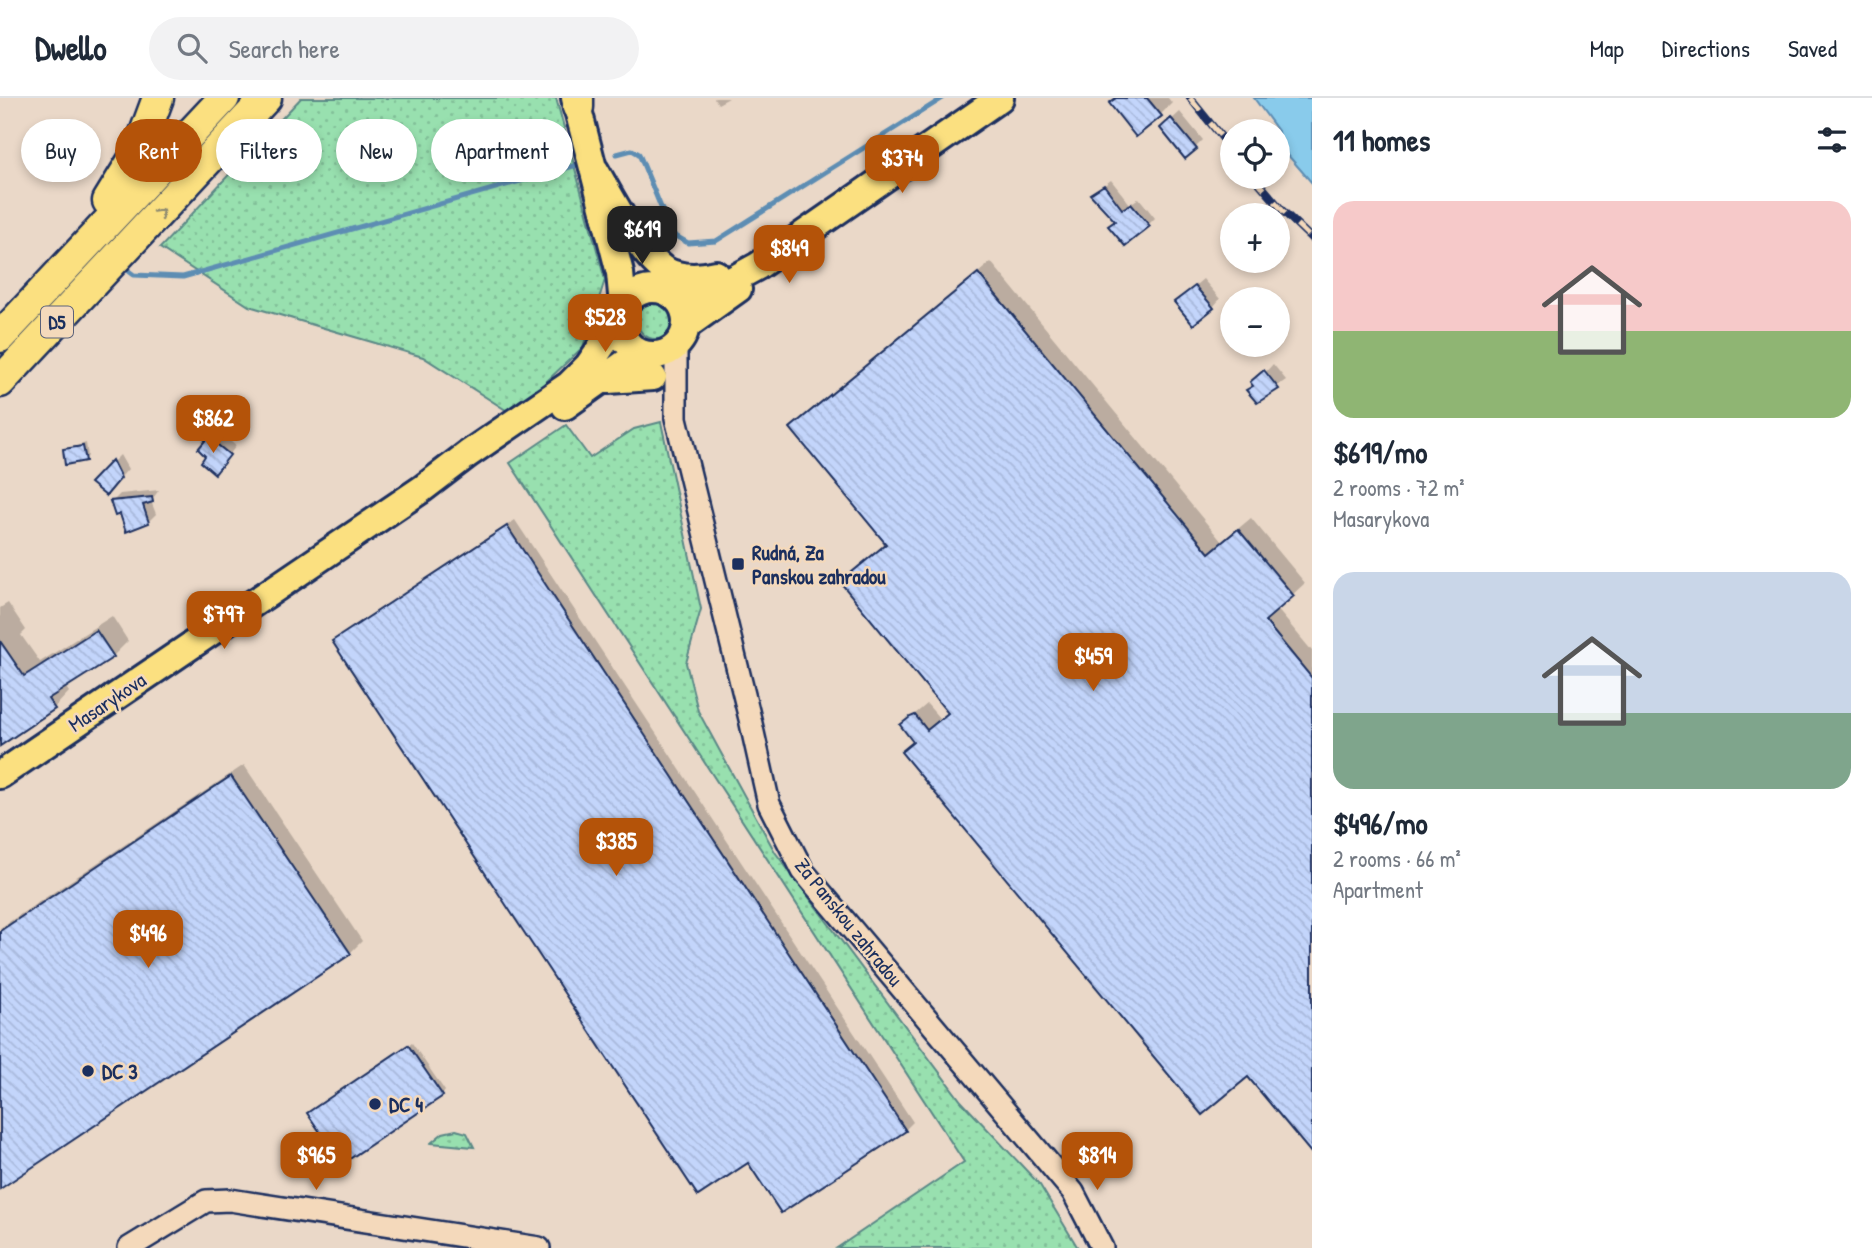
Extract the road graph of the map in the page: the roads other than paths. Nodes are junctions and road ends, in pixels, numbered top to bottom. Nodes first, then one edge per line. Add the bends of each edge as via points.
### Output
1 (158, 98) edge
2 (224, 98) edge
3 (266, 98) edge
4 (1000, 98) edge
5 (577, 101) edge
6 (595, 170) junction
7 (856, 199) junction
8 (619, 212) junction
9 (663, 292) junction
10 (35, 300) junction
11 (621, 313) junction
12 (681, 336) junction
13 (0, 337) edge
14 (644, 363) junction
15 (0, 382) edge
16 (676, 418) junction
17 (422, 489) junction
18 (0, 775) edge
19 (130, 1248) edge
20 (539, 1248) edge
21 (1102, 1248) edge

1 - 10 highway via 146,135 120,185
2 - 10 highway, D5
15 -> 3 highway, D5
4 - 7 main road
5 - 6 main road
6 - 8 main road
6 - 11 main road via 620,273
7 - 8 main road via 743,264 705,277 681,276 661,268
7 - 9 main road via 813,232 732,281
7 - 12 main road via 806,247 722,299
8 - 9 main road via 632,251
9 - 11 main road via 633,294
9 - 12 main road via 684,310
10 - 13 highway, D5
11 - 14 main road via 625,341
11 - 17 main road, Masarykova via 589,366 569,385
12 - 14 main road
12 - 16 street, Za Panskou zahradou
14 - 16 street, Za Panskou zahradou
14 - 17 main road, Masarykova via 628,376 599,382 471,466
16 - 21 street, Za Panskou zahradou via 759,768 782,831 803,870 1073,1192
17 - 18 main road, Masarykova
19 - 20 street via 206,1201 230,1200

